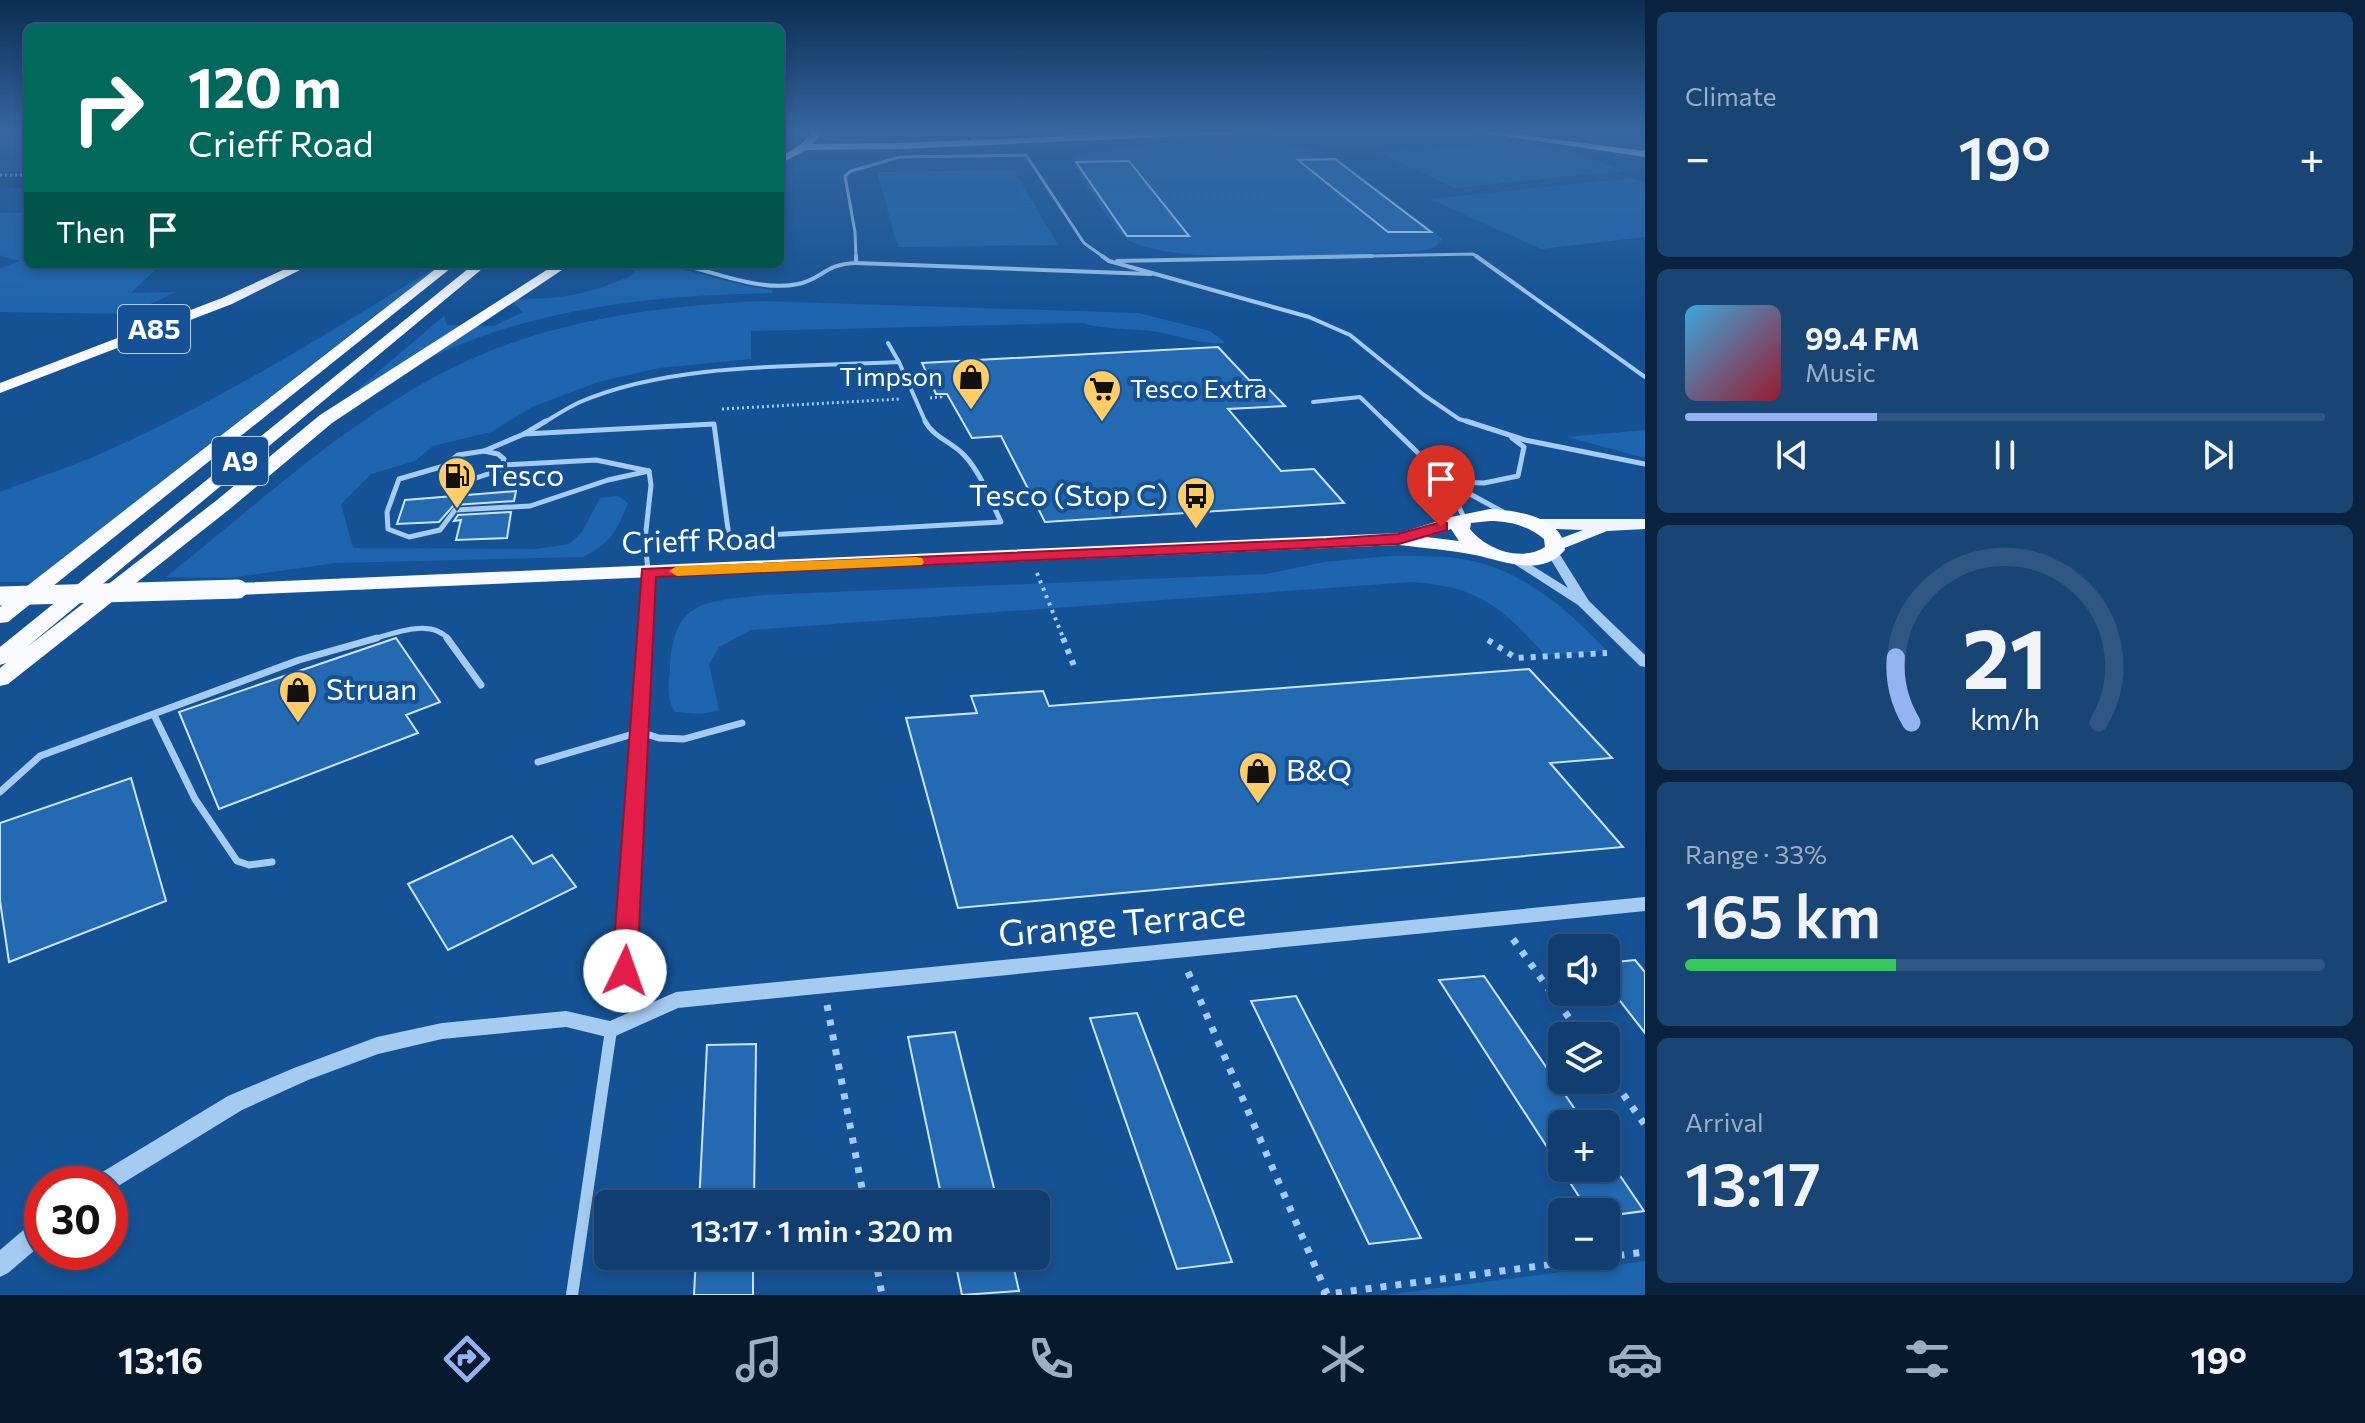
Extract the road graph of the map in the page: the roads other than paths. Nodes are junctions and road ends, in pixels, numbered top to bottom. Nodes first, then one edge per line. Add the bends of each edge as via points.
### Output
1 (847, 191) edge
2 (1050, 191) edge
3 (1109, 261) junction
4 (856, 263) junction
5 (297, 268) edge
6 (445, 268) edge
7 (477, 268) edge
8 (559, 268) edge
9 (693, 268) edge
10 (1151, 274) junction
11 (888, 343) dead end
12 (899, 362) junction
13 (1645, 377) edge
14 (0, 388) edge
15 (1313, 402) dead end
16 (524, 434) junction
17 (1506, 434) junction
18 (484, 451) junction
19 (1645, 464) edge
20 (504, 465) junction
21 (444, 466) junction
22 (649, 471) junction
23 (1448, 482) junction
24 (1507, 515) junction
25 (1463, 519) junction
26 (1535, 524) junction
27 (1645, 524) edge
28 (1610, 526) junction
29 (1399, 539) junction
30 (1483, 550) junction
31 (1555, 550) junction
32 (1511, 558) junction
33 (648, 573) junction
34 (0, 596) edge
35 (1584, 603) junction
36 (0, 617) edge
37 (0, 658) edge
38 (1645, 663) edge
39 (0, 679) edge
40 (481, 685) dead end
41 (154, 715) junction
42 (742, 723) dead end
43 (640, 732) junction
44 (538, 762) dead end
45 (0, 792) edge
46 (272, 862) dead end
47 (1645, 904) edge
48 (625, 971) dead end
49 (611, 1030) junction
50 (128, 1168) edge
51 (24, 1244) edge
52 (0, 1265) edge
53 (572, 1295) edge

1 - 4 lane
2 - 3 lane via 1084,243
3 - 10 lane
3 - 13 lane via 1473,254
4 - 9 lane via 834,264 799,284 773,286
4 - 10 lane
5 - 14 highway, A85 via 227,301
6 - 36 highway, A9
7 - 37 highway, A9
8 - 39 highway, A9 via 326,419
10 - 17 lane via 1309,317 1344,332 1459,419
11 - 12 lane
12 - 16 lane via 667,377 580,402
12 - 16 lane via 928,427 971,462 1001,522 729,537 714,424
15 - 23 lane via 1360,397
16 - 18 lane
17 - 19 lane
17 - 23 lane via 1524,447 1518,476 1484,483
18 - 20 lane via 498,454
18 - 21 lane via 458,455
20 - 21 lane via 494,474 468,480 446,474
20 - 22 lane via 591,459 625,461
21 - 22 lane via 399,479 387,512 388,529 409,537 440,530 455,510 530,506
22 - 33 lane
23 - 24 lane
23 - 25 lane
24 - 25 highway, Crieff Road via 1480,513
24 - 26 highway
25 - 29 highway, Crieff Road
25 - 30 highway via 1463,535
26 - 28 main road
26 - 31 highway via 1547,531
27 - 28 main road
28 - 31 main road
29 - 30 highway, Crieff Road
29 - 33 highway, Crieff Road
30 - 32 highway, Crieff Road
31 - 32 highway via 1532,560
31 - 35 street
32 - 35 street
33 - 34 highway, Crieff Road, bridge
33 - 43 street
35 - 38 street
40 - 41 lane via 445,635 423,628 299,660
41 - 45 lane via 40,756
41 - 46 lane via 195,799 237,861
42 - 43 lane via 684,739
43 - 44 lane
43 - 48 street
47 - 49 street, Grange Terrace via 676,1000
49 - 50 street via 566,1019 442,1031 377,1046 235,1103
49 - 53 street
51 - 52 street

